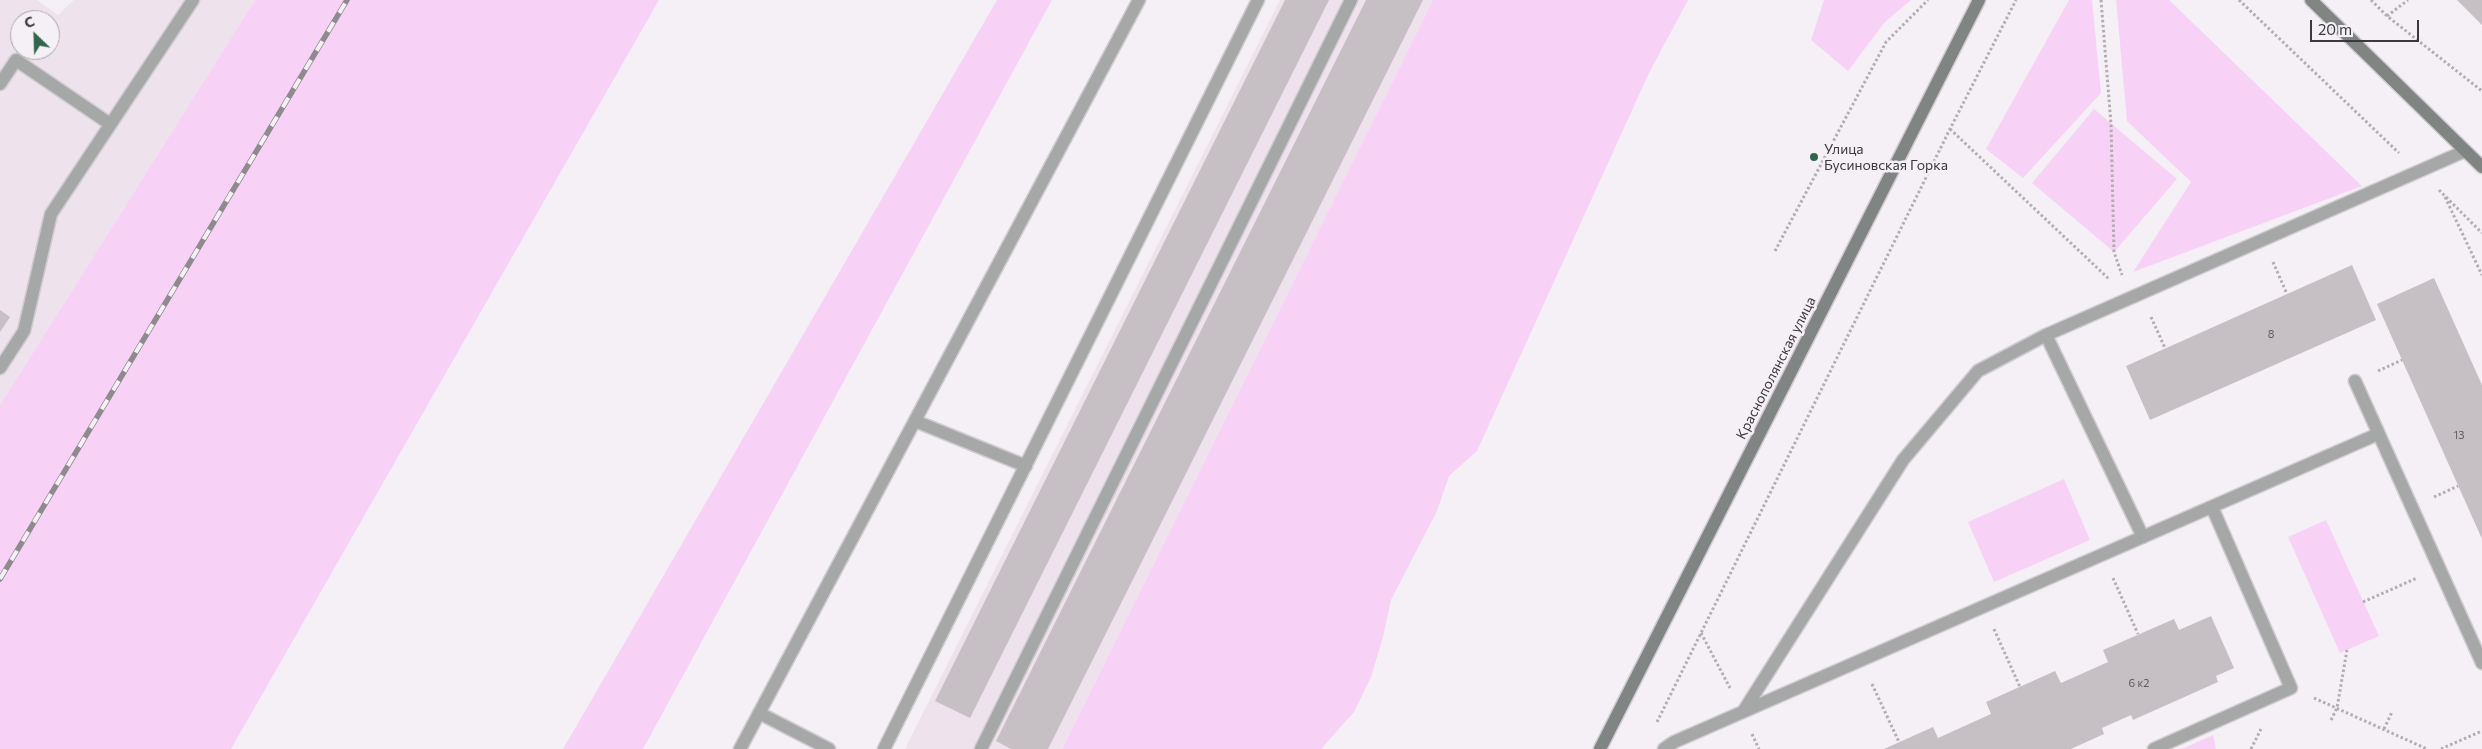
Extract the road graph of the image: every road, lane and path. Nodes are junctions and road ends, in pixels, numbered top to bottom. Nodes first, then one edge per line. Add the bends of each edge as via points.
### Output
1 (193, 0) edge
2 (1139, 0) edge
3 (1258, 0) edge
4 (1351, 0) edge
5 (1928, 0) edge
6 (1980, 0) edge
7 (2016, 0) edge
8 (2100, 0) edge
9 (2239, 0) edge
10 (2311, 0) edge
11 (2371, 0) edge
12 (2408, 0) edge
13 (2387, 16) junction
14 (0, 84) edge
15 (2482, 91) edge
16 (110, 124) junction
17 (1950, 128) junction
18 (2466, 151) junction
19 (2482, 167) edge
20 (2418, 172) junction
21 (2444, 194) junction
22 (2482, 233) edge
23 (2263, 240) junction
24 (1776, 251) dead end
25 (2114, 252) dead end
26 (2482, 275) edge
27 (2287, 294) dead end
28 (2135, 296) junction
29 (2046, 335) junction
30 (2165, 348) dead end
31 (0, 368) edge
32 (2355, 381) dead end
33 (914, 421) junction
34 (2378, 434) junction
35 (1026, 466) junction
36 (2212, 507) junction
37 (2142, 537) junction
38 (2103, 554) junction
39 (2439, 568) junction
40 (2363, 602) dead end
41 (1984, 606) junction
42 (1701, 633) junction
43 (2138, 634) dead end
44 (2346, 650) dead end
45 (1862, 660) junction
46 (2482, 663) edge
47 (2020, 687) dead end
48 (2291, 688) junction
49 (2337, 708) junction
50 (1742, 712) junction
51 (2392, 712) dead end
52 (759, 713) junction
53 (2331, 720) dead end
54 (2384, 729) junction
55 (1653, 731) dead end
56 (2482, 731) edge
57 (1899, 742) dead end
58 (740, 749) edge
59 (829, 749) edge
60 (884, 749) edge
61 (981, 749) edge
62 (1600, 749) edge
63 (1664, 749) edge
64 (2154, 749) edge
65 (2427, 749) edge
66 (2442, 749) edge

1 - 16 lane
2 - 33 lane
3 - 35 lane
4 - 61 lane
5 - 24 path via 1886,42
6 - 62 street, Краснополянская улица
7 - 17 path
8 - 25 path via 2112,124
9 - 20 path
10 - 18 street
11 - 13 path
12 - 13 path
13 - 15 path
14 - 16 lane via 16,60
16 - 31 lane via 51,214 24,331
17 - 28 path
17 - 42 path
18 - 19 street
18 - 20 lane
20 - 21 path
20 - 23 lane
21 - 22 path
21 - 26 path
23 - 27 path
23 - 28 lane
28 - 29 lane
28 - 30 path
29 - 37 lane
29 - 50 lane via 1978,371 1903,460
32 - 34 lane
33 - 35 lane
33 - 52 lane
34 - 36 lane
34 - 39 lane
35 - 60 lane
36 - 37 lane
36 - 48 lane
37 - 38 lane
38 - 41 lane
38 - 43 path
39 - 40 path
39 - 46 lane
41 - 45 lane
41 - 47 path
42 - 50 path
42 - 55 path
44 - 49 path
45 - 50 lane
45 - 57 path
48 - 49 path
48 - 64 lane
49 - 53 path
49 - 54 path
50 - 63 lane
51 - 54 path
52 - 58 lane
52 - 59 lane
54 - 65 path
56 - 66 path

